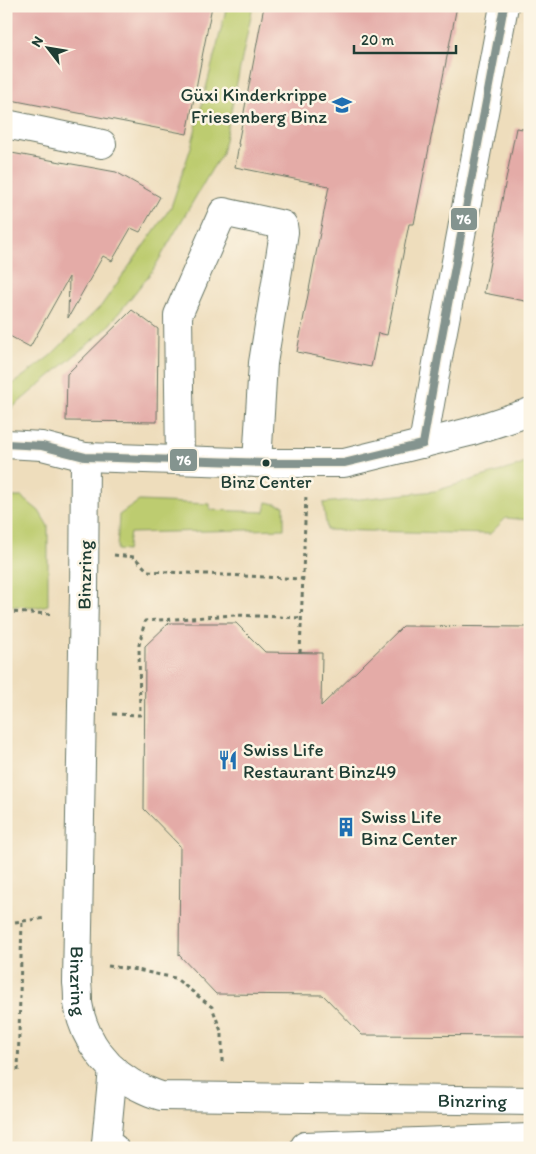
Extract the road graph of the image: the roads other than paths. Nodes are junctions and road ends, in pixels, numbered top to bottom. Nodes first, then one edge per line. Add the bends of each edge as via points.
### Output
1 (504, 6) edge
2 (6, 124) edge
3 (102, 144) dead end
4 (530, 412) edge
5 (6, 444) edge
6 (423, 444) junction
7 (85, 457) junction
8 (180, 460) junction
9 (257, 463) junction
10 (112, 1069) junction
11 (530, 1100) edge
12 (530, 1138) edge
13 (114, 1148) edge
14 (305, 1148) edge

1 - 6 street
2 - 3 street
4 - 6 street
5 - 7 street via 42,446
6 - 9 street via 344,463
7 - 8 street
7 - 10 street, Binzring via 78,1003 90,1039
8 - 9 street
8 - 9 street via 178,315 223,212 283,225 262,363
10 - 11 street, Binzring via 127,1081 161,1096
10 - 13 street via 106,1143
12 - 14 street

